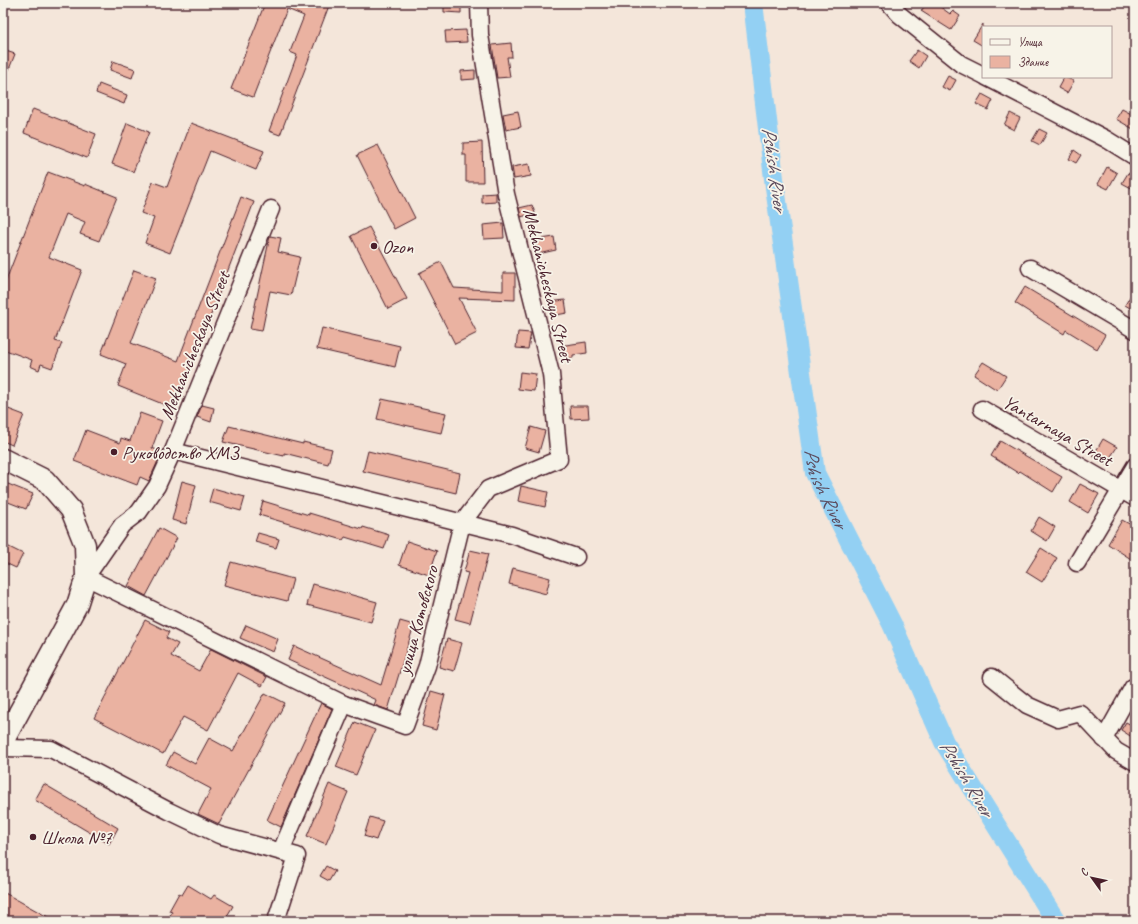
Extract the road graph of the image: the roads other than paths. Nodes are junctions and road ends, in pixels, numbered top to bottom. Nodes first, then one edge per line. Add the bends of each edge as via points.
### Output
1 (479, 3) edge
2 (889, 3) edge
3 (982, 74) edge
4 (988, 78) edge
5 (1135, 156) edge
6 (271, 209) dead end
7 (1030, 268) dead end
8 (1135, 330) edge
9 (982, 408) dead end
10 (173, 451) junction
11 (3, 459) edge
12 (1135, 466) edge
13 (1121, 489) junction
14 (1135, 498) edge
15 (462, 523) junction
16 (576, 557) dead end
17 (1077, 563) dead end
18 (86, 577) junction
19 (992, 677) dead end
20 (1133, 688) dead end
21 (344, 704) junction
22 (1104, 739) junction
23 (3, 742) edge
24 (3, 748) edge
25 (1135, 762) edge
26 (281, 851) junction
27 (276, 921) edge

1 - 15 street, Mekhanicheskaya Street via 480,35 506,194 551,374 559,459 488,489
2 - 3 street via 900,15 961,64
4 - 5 street
6 - 10 street, Mekhanicheskaya Street
7 - 8 street
9 - 13 street, Yantarnaya Street
10 - 15 street
10 - 18 street, Mekhanicheskaya Street via 157,486 139,512 122,525
11 - 18 main road via 45,480 71,510 85,544
12 - 13 street
13 - 14 street, Yantarnaya Street
13 - 17 street
15 - 16 street via 512,535
15 - 21 street, улица Котовского via 428,666 405,726
18 - 21 street
18 - 23 main road via 77,605
19 - 22 street via 1027,706 1058,719 1080,713
20 - 22 street
21 - 26 street
22 - 25 street via 1116,752
24 - 26 street via 51,749 219,835
26 - 27 street via 297,856

